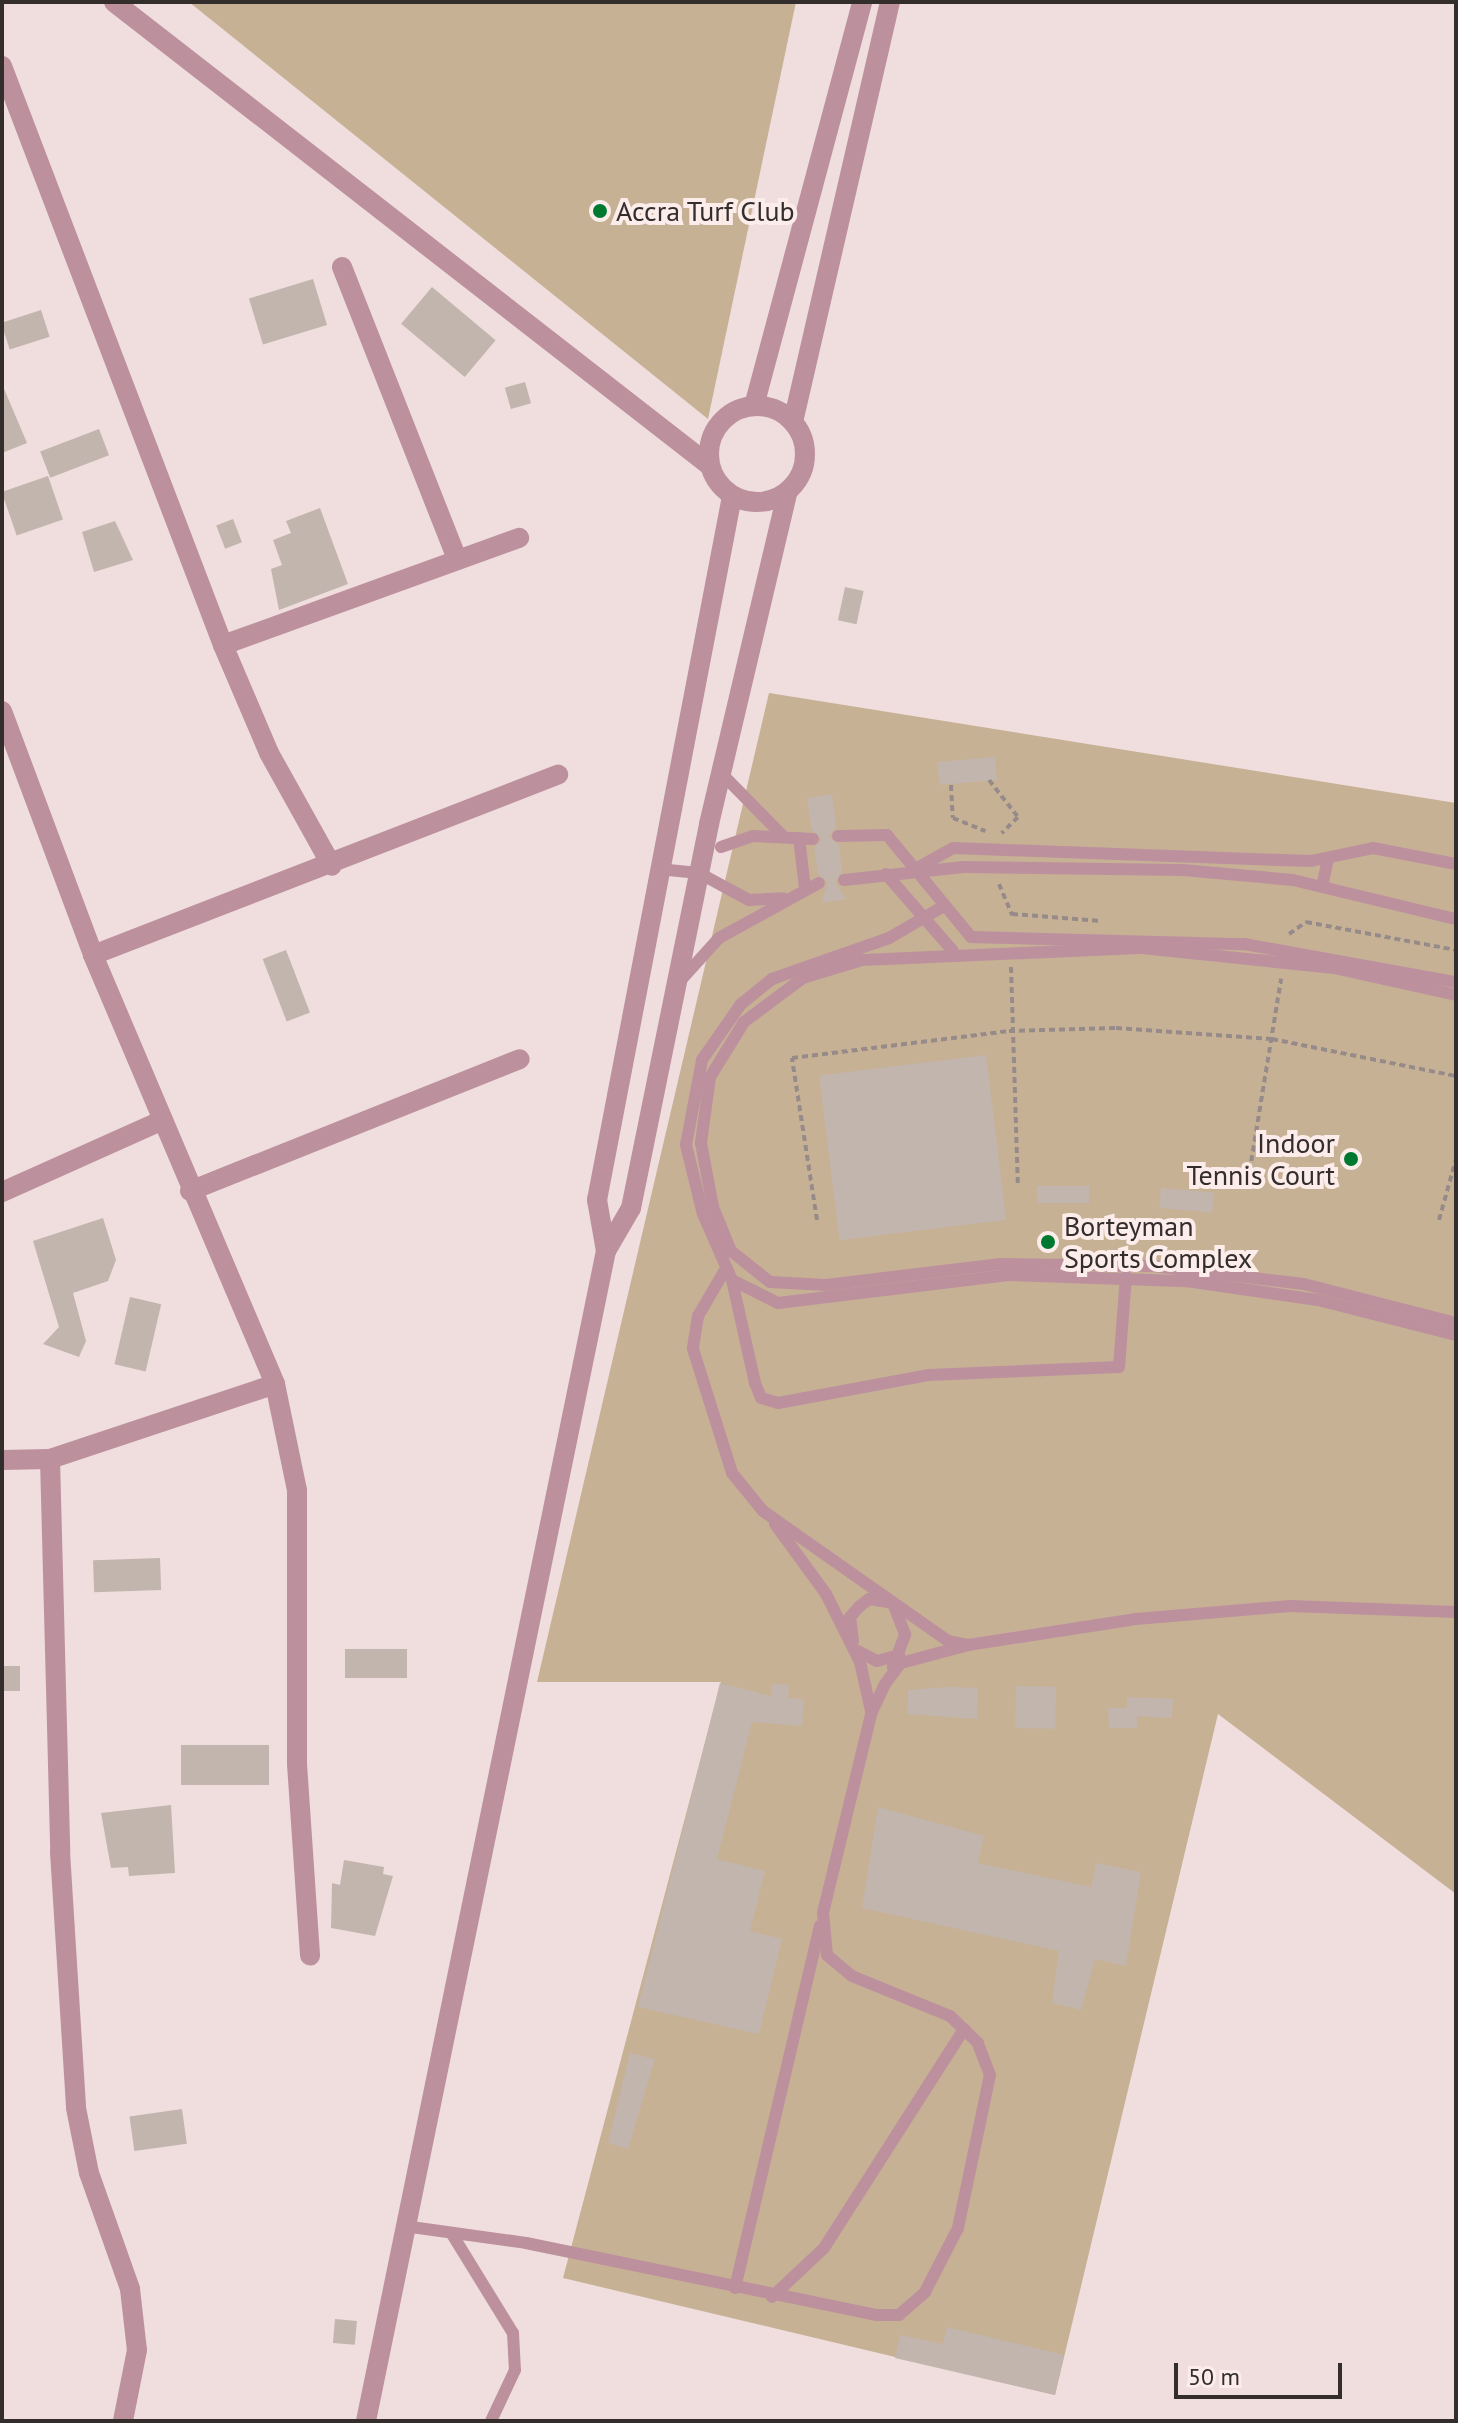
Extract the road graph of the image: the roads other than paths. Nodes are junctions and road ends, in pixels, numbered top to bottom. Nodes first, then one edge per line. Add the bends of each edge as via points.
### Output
1 (114, 2) edge
2 (862, 2) edge
3 (890, 2) edge
4 (2, 66) edge
5 (342, 267) dead end
6 (754, 406) junction
7 (793, 422) junction
8 (709, 465) junction
9 (788, 491) junction
10 (732, 496) junction
11 (519, 538) dead end
12 (457, 559) junction
13 (223, 645) junction
14 (2, 711) edge
15 (721, 773) junction
16 (558, 775) dead end
17 (783, 836) junction
18 (838, 836) dead end
19 (799, 838) junction
20 (813, 839) dead end
21 (721, 847) dead end
22 (1328, 858) junction
23 (1456, 864) edge
24 (332, 866) junction
25 (658, 869) junction
26 (916, 869) junction
27 (699, 873) junction
28 (886, 874) junction
29 (844, 880) dead end
30 (819, 883) dead end
31 (1322, 887) junction
32 (805, 888) junction
33 (786, 898) junction
34 (944, 906) junction
35 (925, 918) junction
36 (1456, 919) edge
37 (1012, 943) junction
38 (953, 951) junction
39 (93, 955) junction
40 (1456, 982) edge
41 (675, 988) junction
42 (1456, 995) edge
43 (520, 1059) dead end
44 (163, 1120) junction
45 (190, 1191) junction
46 (2, 1192) edge
47 (606, 1251) junction
48 (729, 1275) junction
49 (1126, 1276) junction
50 (1456, 1323) edge
51 (1456, 1335) edge
52 (275, 1384) junction
53 (50, 1459) junction
54 (2, 1460) edge
55 (763, 1511) junction
56 (893, 1603) junction
57 (1456, 1612) edge
58 (968, 1645) junction
59 (858, 1651) junction
60 (899, 1655) junction
61 (885, 1684) junction
62 (869, 1690) junction
63 (871, 1714) junction
64 (823, 1913) junction
65 (310, 1956) dead end
66 (964, 2029) junction
67 (404, 2226) junction
68 (452, 2234) junction
69 (735, 2288) junction
70 (772, 2297) junction
71 (123, 2421) edge
72 (366, 2421) edge
73 (491, 2421) edge

1 - 8 street
2 - 6 street
3 - 7 street
4 - 13 street
5 - 12 street
6 - 7 street
6 - 8 street via 718,425
7 - 9 street via 804,465
8 - 10 street
9 - 10 street via 761,503
9 - 15 street
10 - 25 street
11 - 12 street
12 - 13 street
13 - 24 street via 269,753
14 - 39 street
15 - 17 lane
15 - 27 street
16 - 24 street
17 - 19 lane
17 - 21 lane
18 - 26 lane via 887,835
19 - 20 lane
19 - 32 lane
22 - 23 lane via 1373,848
22 - 26 lane via 953,848
22 - 31 lane
24 - 39 street
25 - 27 lane
25 - 47 street via 597,1200
26 - 28 lane
26 - 31 lane via 1183,870
26 - 34 lane
27 - 33 lane via 749,900
27 - 41 street
28 - 29 lane
28 - 35 lane
30 - 32 lane
31 - 36 lane
32 - 33 lane
33 - 41 lane via 719,938
34 - 35 lane
34 - 37 lane via 971,937
35 - 38 lane
35 - 48 lane via 772,979 741,1004 702,1060 686,1145
37 - 38 lane
37 - 40 lane via 1244,944
37 - 42 lane via 1284,961
38 - 50 lane via 816,972 774,995 733,1035 710,1077 702,1163 721,1230 750,1271 794,1287 999,1264 1153,1266 1304,1284
39 - 44 street
41 - 47 street via 631,1208
43 - 45 street
44 - 45 street
44 - 46 street
45 - 52 street
47 - 67 street
48 - 49 lane via 751,1296 778,1303 1010,1275
48 - 49 lane via 758,1391 778,1403 929,1375 1119,1367
48 - 55 lane via 698,1316 697,1378 732,1473
49 - 51 lane via 1318,1300
52 - 53 street
52 - 65 street via 297,1490 297,1764
53 - 54 street
53 - 71 street via 60,1852 76,2108 89,2173 130,2289 137,2350
55 - 56 lane
55 - 62 lane via 811,1566
56 - 58 lane via 916,1623
56 - 59 lane via 869,1599 850,1617
56 - 60 lane via 905,1635
57 - 58 lane via 1290,1606 1136,1619
58 - 61 lane via 901,1663
59 - 60 lane via 877,1661
59 - 62 lane
60 - 61 lane
61 - 63 lane
62 - 63 lane
63 - 64 lane
64 - 66 lane via 827,1955 852,1976 950,2016
64 - 69 lane
66 - 70 lane via 832,2235
66 - 70 lane via 978,2043 990,2075 988,2112 958,2228 925,2292 899,2315
67 - 68 lane
67 - 72 street
68 - 69 lane
68 - 73 lane via 513,2333 515,2370
69 - 70 lane

